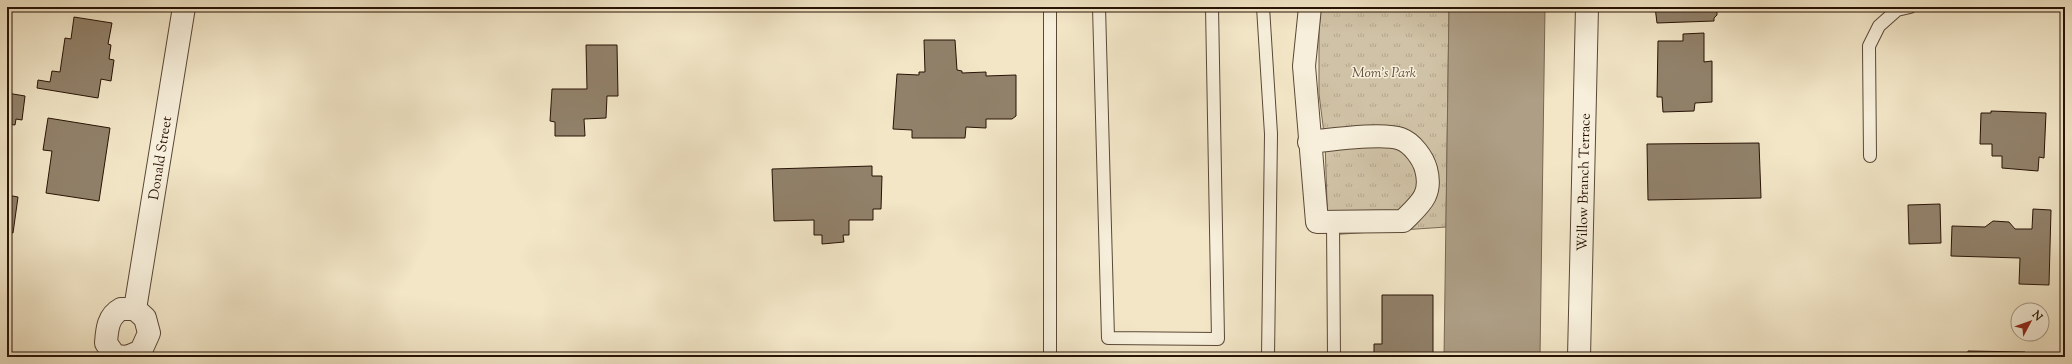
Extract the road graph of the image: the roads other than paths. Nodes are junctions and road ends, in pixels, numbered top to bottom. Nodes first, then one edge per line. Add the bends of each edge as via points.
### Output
1 (184, 7) edge
2 (1050, 7) edge
3 (1099, 7) edge
4 (1212, 7) edge
5 (1263, 7) edge
6 (1310, 7) edge
7 (1587, 7) edge
8 (1910, 7) edge
9 (1309, 142) junction
10 (1870, 156) dead end
11 (1333, 222) junction
12 (134, 309) dead end
13 (1050, 357) edge
14 (1268, 357) edge
15 (1334, 357) edge
16 (1579, 357) edge

1 - 12 street, Donald Street
2 - 13 lane
3 - 4 lane via 1108,338 1218,339
5 - 14 lane via 1271,134
6 - 9 street via 1304,66
7 - 16 street, Willow Branch Terrace
8 - 10 lane via 1897,10 1879,26 1869,46
9 - 11 street via 1317,222
9 - 11 street via 1374,136 1402,139 1423,158 1428,177 1424,201 1403,221
11 - 15 lane

